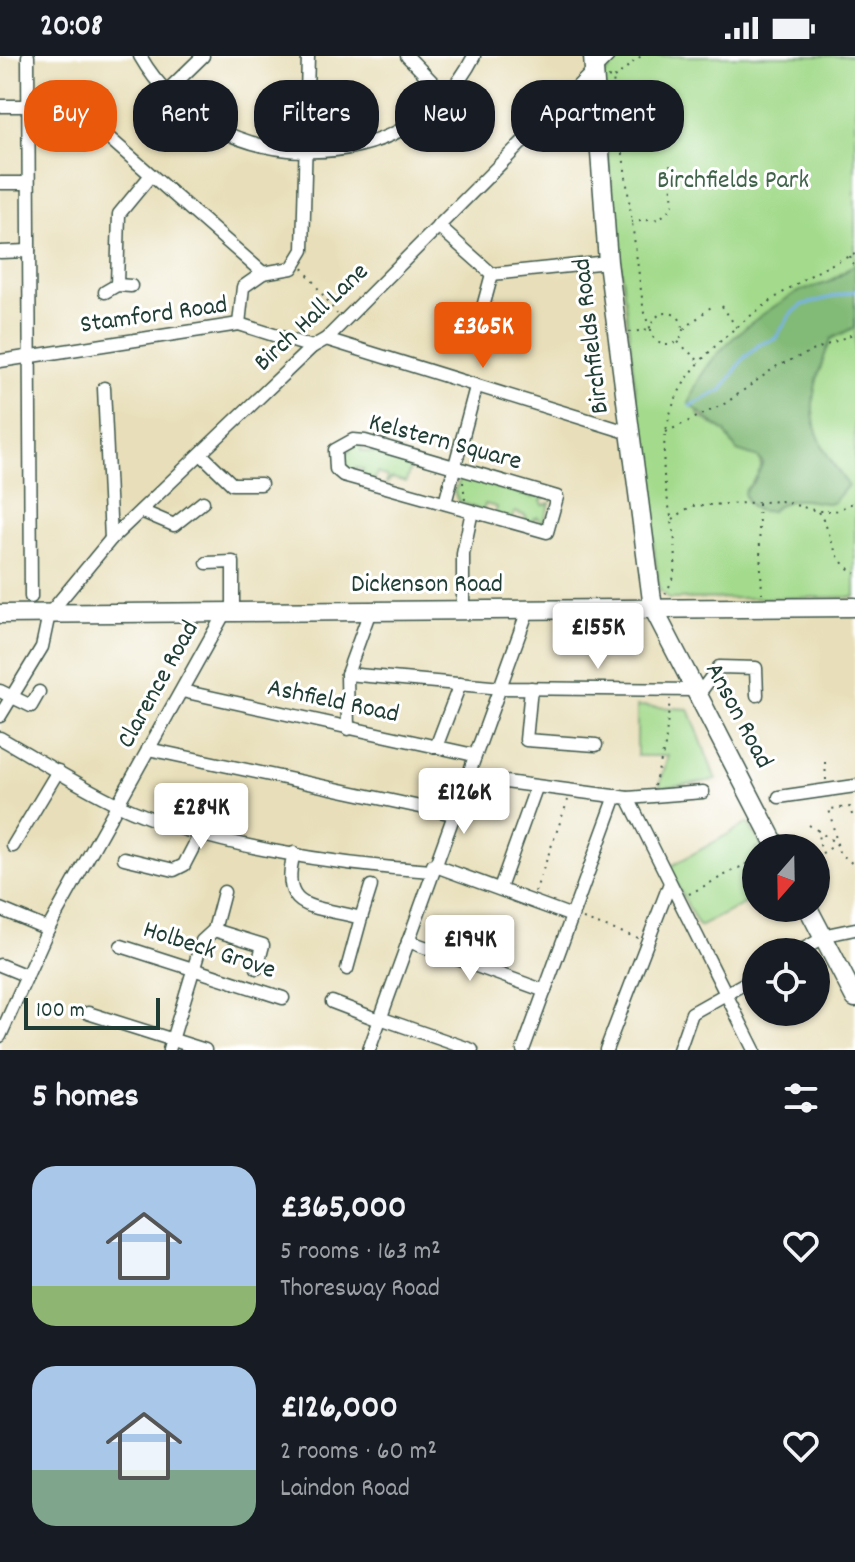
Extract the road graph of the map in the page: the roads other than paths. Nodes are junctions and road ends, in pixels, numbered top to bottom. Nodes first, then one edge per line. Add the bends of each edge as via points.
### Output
1 (28, 56) edge
2 (140, 56) edge
3 (203, 56) edge
4 (308, 56) edge
5 (407, 56) edge
6 (474, 56) edge
7 (608, 56) edge
8 (593, 63) edge
9 (28, 80) edge
10 (157, 80) edge
11 (178, 80) edge
12 (430, 80) edge
13 (456, 80) edge
14 (0, 106) edge
15 (24, 109) edge
16 (395, 132) edge
17 (238, 139) edge
18 (117, 145) edge
19 (28, 152) edge
20 (306, 153) junction
21 (151, 175) junction
22 (0, 183) edge
23 (28, 183) junction
24 (438, 226) junction
25 (29, 251) junction
26 (0, 252) edge
27 (608, 262) junction
28 (263, 273) junction
29 (492, 274) junction
30 (131, 286) dead end
31 (483, 307) dead end
32 (239, 324) junction
33 (326, 339) junction
34 (312, 347) junction
35 (28, 356) junction
36 (0, 361) edge
37 (476, 387) junction
38 (104, 388) dead end
39 (630, 433) junction
40 (202, 455) junction
41 (459, 468) junction
42 (261, 484) dead end
43 (203, 502) dead end
44 (445, 503) junction
45 (141, 511) junction
46 (469, 513) junction
47 (111, 539) junction
48 (207, 563) dead end
49 (31, 597) dead end
50 (855, 607) edge
51 (653, 608) junction
52 (528, 610) junction
53 (370, 611) junction
54 (463, 611) junction
55 (229, 612) junction
56 (0, 614) edge
57 (49, 614) junction
58 (347, 674) junction
59 (460, 684) junction
60 (502, 688) junction
61 (531, 688) junction
62 (182, 691) junction
63 (39, 692) dead end
64 (697, 692) junction
65 (6, 693) edge
66 (757, 695) dead end
67 (0, 716) edge
68 (348, 729) junction
69 (0, 738) edge
70 (596, 745) dead end
71 (436, 747) junction
72 (148, 749) junction
73 (474, 755) junction
74 (58, 771) junction
75 (467, 777) junction
76 (855, 786) edge
77 (536, 788) junction
78 (703, 792) dead end
79 (622, 797) junction
80 (779, 797) dead end
81 (118, 804) junction
82 (453, 814) junction
83 (201, 832) junction
84 (770, 834) edge
85 (13, 846) dead end
86 (294, 853) junction
87 (124, 858) dead end
88 (432, 868) junction
89 (670, 883) junction
90 (371, 886) dead end
91 (500, 888) junction
92 (224, 892) dead end
93 (0, 909) edge
94 (572, 916) junction
95 (361, 918) junction
96 (816, 922) edge
97 (48, 929) junction
98 (855, 929) edge
99 (214, 930) junction
100 (824, 937) junction
101 (408, 941) junction
102 (121, 946) dead end
103 (0, 965) edge
104 (257, 968) dead end
105 (194, 969) junction
106 (347, 969) dead end
107 (27, 976) junction
108 (742, 985) edge
109 (545, 991) junction
110 (725, 995) junction
111 (283, 998) dead end
112 (855, 998) edge
113 (332, 1002) dead end
114 (88, 1013) dead end
115 (380, 1019) junction
116 (0, 1036) edge
117 (170, 1045) edge
118 (205, 1050) edge
119 (369, 1050) edge
120 (472, 1050) edge
121 (523, 1050) edge
122 (606, 1050) edge
123 (679, 1050) edge
124 (754, 1050) edge

1 - 9 street
2 - 10 street
3 - 11 street
4 - 20 street
5 - 12 street
6 - 13 street
7 - 8 street, Birch Hall Lane
8 - 24 street, Birch Hall Lane
8 - 27 highway, Birchfields Road
14 - 15 street
16 - 20 street via 334,152
17 - 20 street
18 - 21 street
19 - 23 street
20 - 28 street via 303,250 292,268
21 - 28 street
21 - 30 street via 119,214 111,289
22 - 23 street
23 - 25 street
24 - 29 street
24 - 33 street, Birch Hall Lane
25 - 26 street
25 - 35 street
27 - 29 street
27 - 39 highway, Birchfields Road
28 - 32 street via 243,287
29 - 31 street
32 - 34 street, Stamford Road
32 - 35 street, Stamford Road
33 - 34 street, Birch Hall Lane
33 - 37 street
34 - 40 street, Birch Hall Lane
35 - 36 street, Stamford Road
35 - 49 street
37 - 39 street
37 - 41 street
38 - 47 street
39 - 51 highway, Birchfields Road
40 - 42 street via 232,484
40 - 45 street, Birch Hall Lane
41 - 44 street
41 - 44 street, Kelstern Square via 365,441 353,440 335,450 336,469 343,475
41 - 46 street, Kelstern Square via 557,497 547,532
43 - 45 street via 174,525
44 - 46 street, Kelstern Square
45 - 47 street, Birch Hall Lane
46 - 54 street
47 - 57 street, Birch Hall Lane
48 - 55 street via 233,562
50 - 51 highway, Dickenson Road
51 - 52 highway, Dickenson Road
51 - 64 highway, Anson Road
52 - 54 highway, Dickenson Road
52 - 60 street
53 - 54 highway, Dickenson Road
53 - 55 highway, Dickenson Road
53 - 58 street
55 - 57 highway, Dickenson Road
55 - 62 street, Clarence Road
56 - 57 highway, Dickenson Road
57 - 65 street via 42,647
58 - 59 street
58 - 68 street
59 - 60 street
59 - 71 street
60 - 61 street
60 - 73 street
61 - 64 street
61 - 70 street via 526,740
62 - 68 street, Ashfield Road
62 - 72 street, Clarence Road
63 - 65 street via 31,706
64 - 66 street via 719,667 756,668
64 - 84 highway, Anson Road
65 - 67 street
68 - 71 street, Ashfield Road
69 - 74 street
71 - 73 street, Ashfield Road
72 - 81 street, Clarence Road
72 - 82 street
73 - 75 street
74 - 81 street
74 - 85 street
75 - 77 street
75 - 82 street
76 - 80 street
77 - 79 street
77 - 91 street
78 - 79 street
79 - 89 street
79 - 94 street
81 - 83 street
81 - 97 street, Clarence Road
82 - 88 street
83 - 86 street
83 - 87 street via 184,865 174,870 141,867
86 - 88 street via 388,868
86 - 95 street via 288,890 298,901
88 - 91 street
88 - 101 street
89 - 110 street
89 - 122 street
90 - 95 street
91 - 94 street
92 - 99 street
93 - 97 street
94 - 109 street
95 - 106 street
96 - 100 highway
97 - 107 street, Clarence Road
98 - 100 street
99 - 104 street via 264,941
99 - 105 street via 202,941
100 - 112 highway
101 - 109 street
101 - 115 street
102 - 105 street, Holbeck Grove
103 - 107 street
105 - 111 street, Holbeck Grove
105 - 117 street
107 - 116 street, Clarence Road
108 - 110 street
109 - 121 street
110 - 123 street via 692,1013
110 - 124 street
113 - 115 street
114 - 117 street
115 - 119 street
115 - 120 street
117 - 118 street

